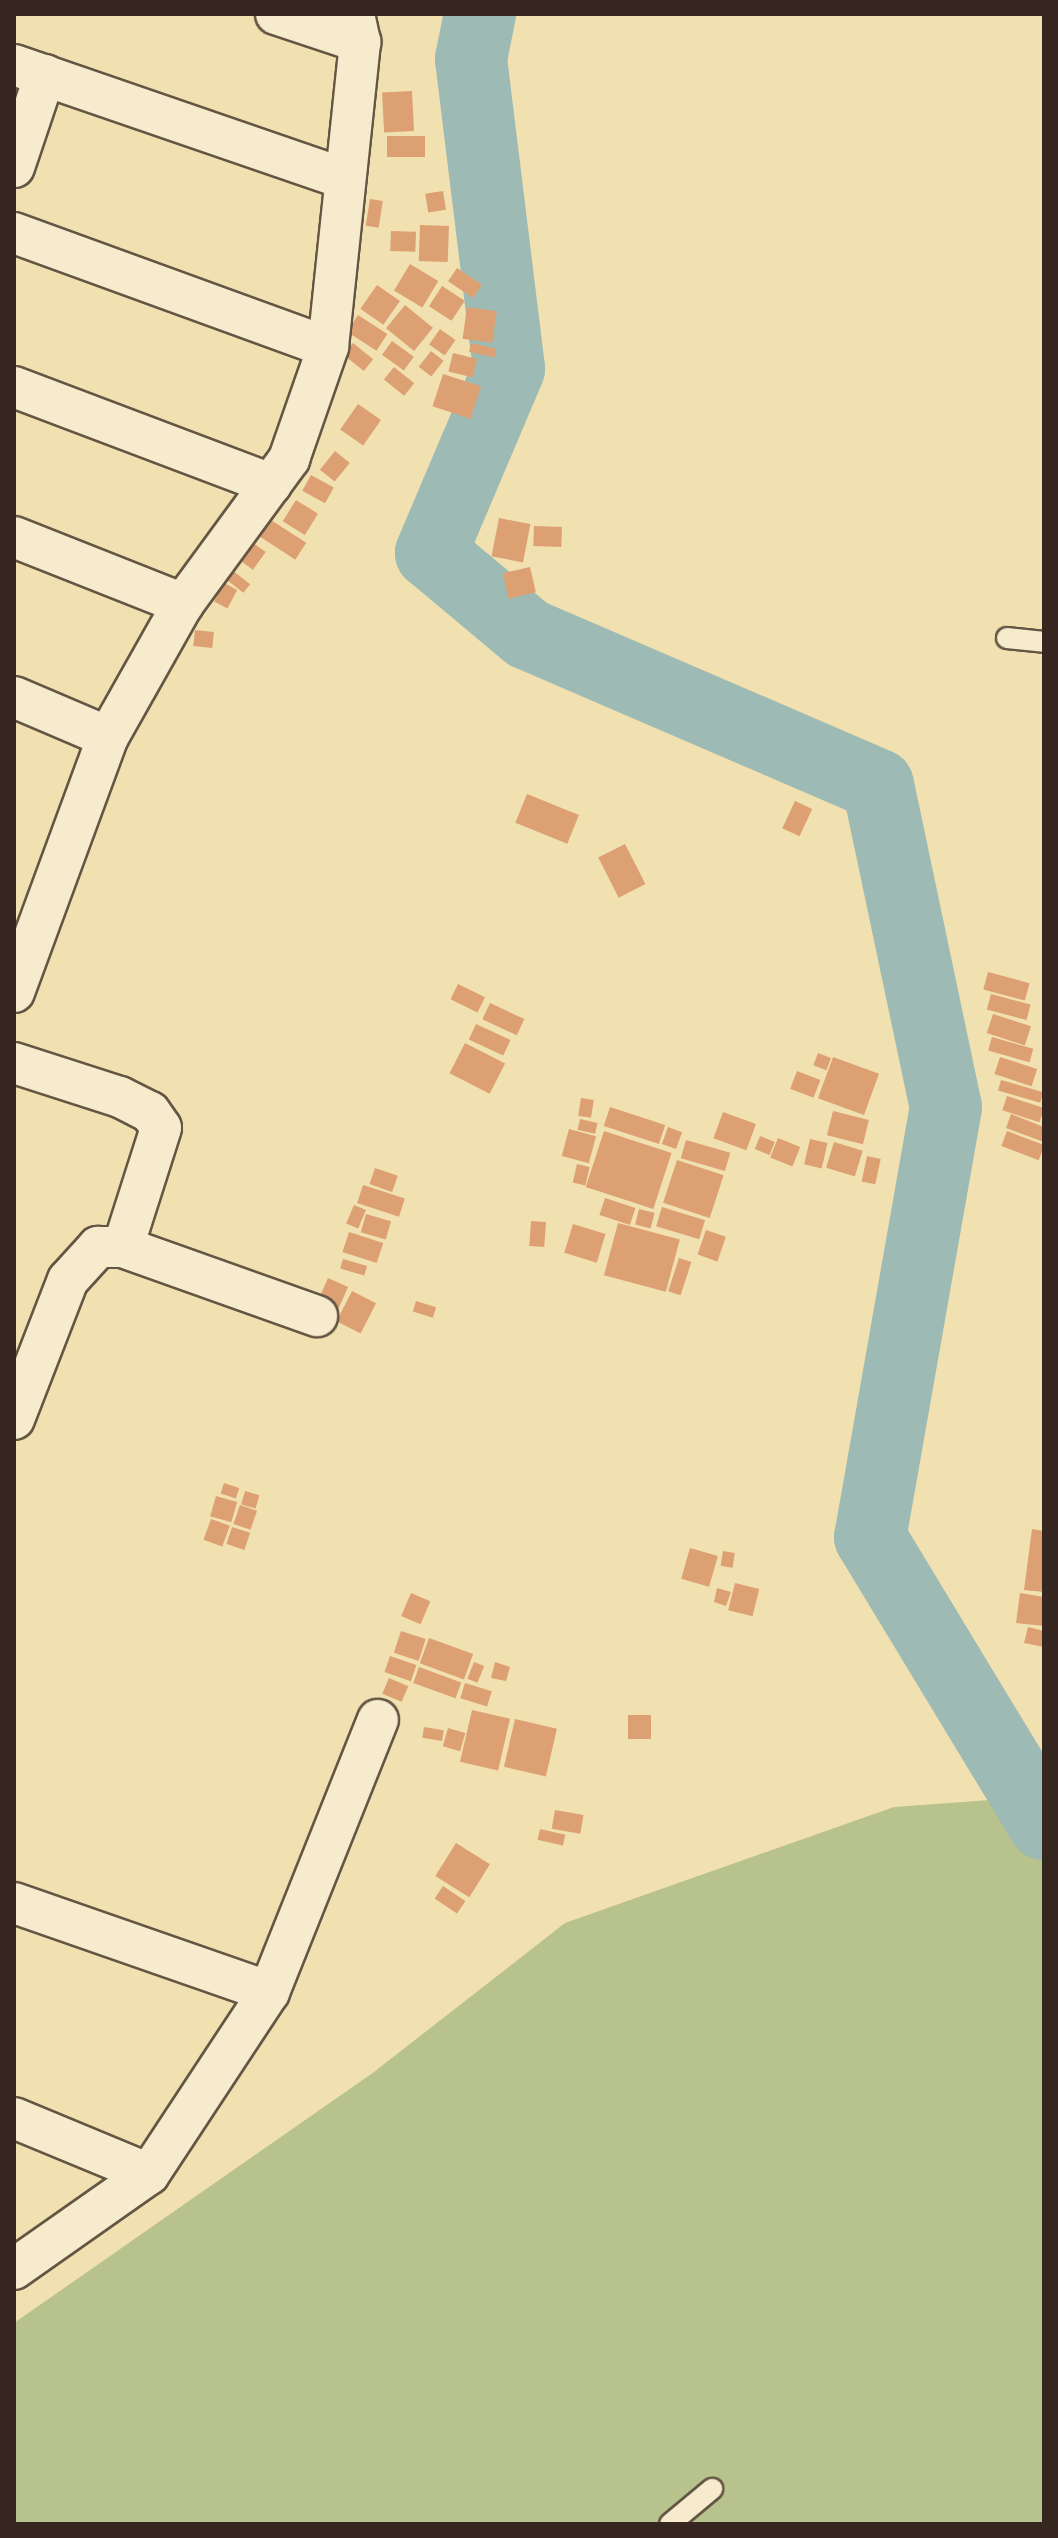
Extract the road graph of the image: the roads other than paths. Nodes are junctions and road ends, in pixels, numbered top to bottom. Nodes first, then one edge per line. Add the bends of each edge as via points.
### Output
1 (276, 14) edge
2 (357, 28) edge
3 (30, 70) edge
4 (14, 167) edge
5 (345, 179) junction
6 (14, 233) edge
7 (328, 347) junction
8 (14, 387) edge
9 (271, 484) junction
10 (14, 537) edge
11 (183, 604) junction
12 (1007, 638) dead end
13 (1044, 642) edge
14 (14, 697) edge
15 (108, 737) junction
16 (29, 902) edge
17 (14, 992) edge
18 (14, 1063) edge
19 (123, 1247) junction
20 (317, 1316) dead end
21 (14, 1419) edge
22 (378, 1720) dead end
23 (14, 1903) edge
24 (269, 1992) junction
25 (14, 2118) edge
26 (149, 2174) junction
27 (14, 2269) edge
28 (712, 2489) dead end
29 (670, 2524) edge

1 - 2 street
2 - 5 street
3 - 4 street
3 - 5 street
5 - 7 street
6 - 7 street
7 - 9 street via 289,459
8 - 9 street
9 - 11 street
10 - 11 street
11 - 15 street
12 - 13 lane
14 - 15 street
15 - 16 street
16 - 17 street
18 - 19 street via 120,1097 150,1112 161,1128
19 - 20 street
19 - 21 street via 98,1247 75,1266
22 - 24 street
23 - 24 street
24 - 26 street
25 - 26 street
26 - 27 street
28 - 29 lane

